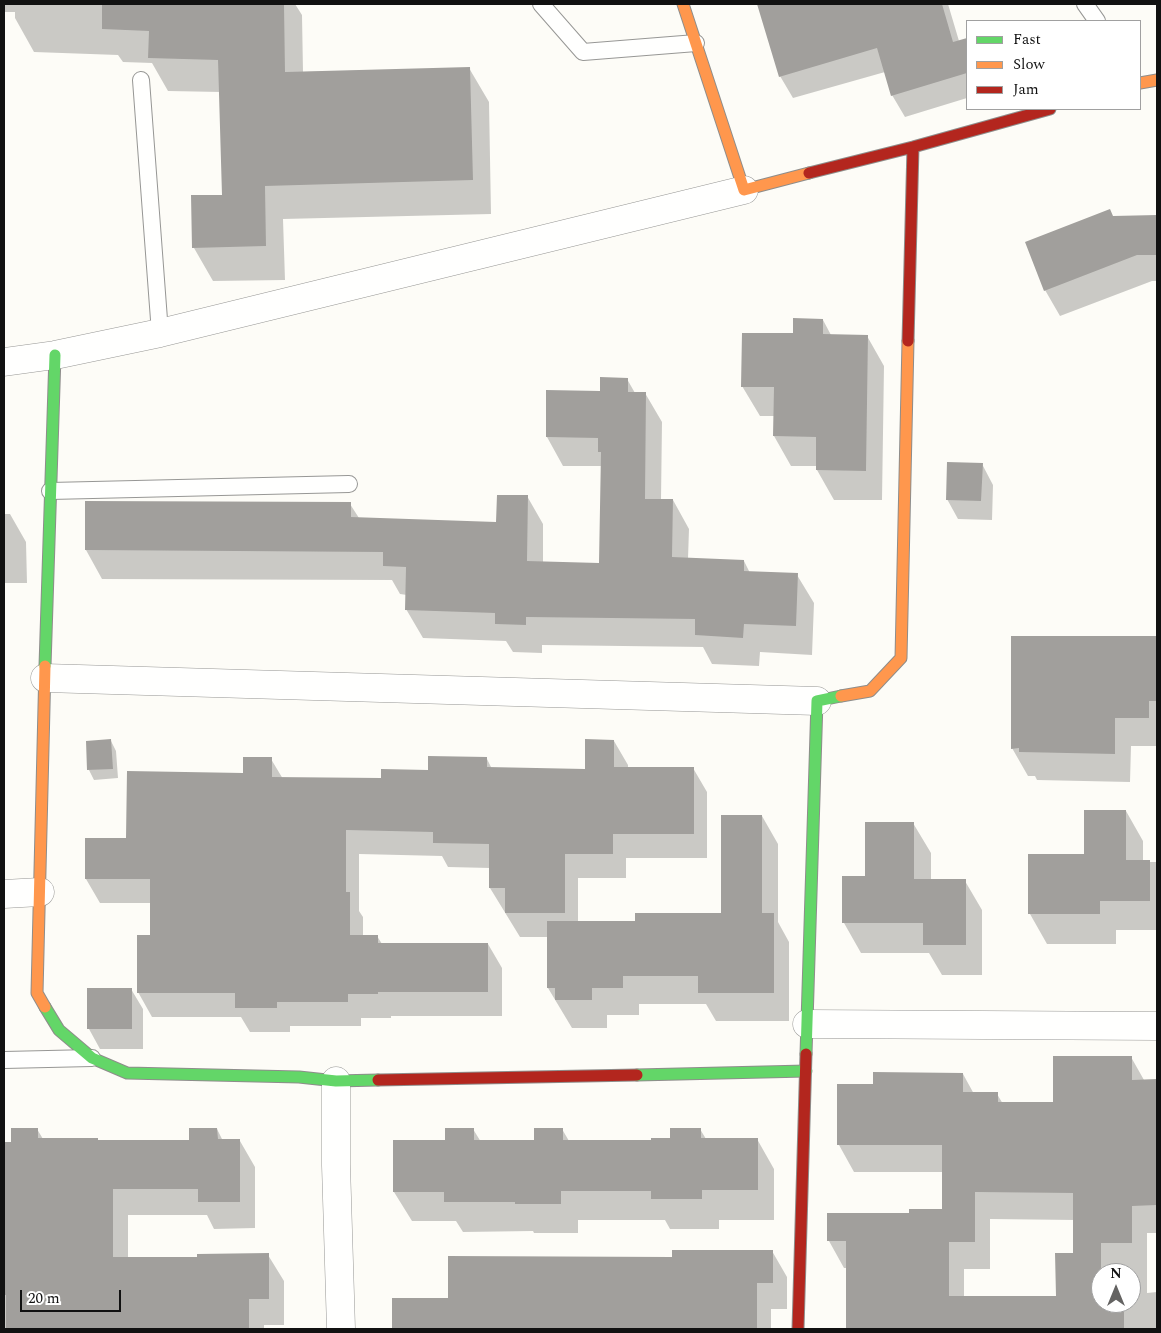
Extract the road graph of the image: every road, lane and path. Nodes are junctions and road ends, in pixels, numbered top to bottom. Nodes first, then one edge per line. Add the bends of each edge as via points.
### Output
1 (541, 4) edge
2 (683, 4) edge
3 (1085, 4) edge
4 (1095, 20) edge
5 (696, 43) junction
6 (141, 80) dead end
7 (1046, 110) edge
8 (913, 147) junction
9 (744, 190) junction
10 (160, 334) junction
11 (55, 355) junction
12 (4, 362) edge
13 (349, 484) dead end
14 (50, 491) junction
15 (45, 678) junction
16 (817, 701) junction
17 (40, 892) junction
18 (4, 894) edge
19 (807, 1024) junction
20 (1157, 1026) edge
21 (92, 1058) junction
22 (4, 1060) edge
23 (806, 1070) junction
24 (336, 1081) junction
25 (341, 1329) edge
26 (798, 1329) edge

1 - 5 lane via 583,52
2 - 5 street
3 - 4 lane
5 - 9 street
6 - 10 lane
7 - 8 street
8 - 9 street
8 - 16 street via 901,658 870,691
9 - 10 street
10 - 11 street
11 - 12 street
11 - 14 street
13 - 14 lane
14 - 15 street
15 - 16 street
15 - 17 street
16 - 19 street
17 - 18 street
17 - 21 street via 37,993 59,1030
19 - 20 street
19 - 23 street
21 - 22 lane
21 - 24 street via 127,1073 298,1077
23 - 24 street
23 - 26 street
24 - 25 street

